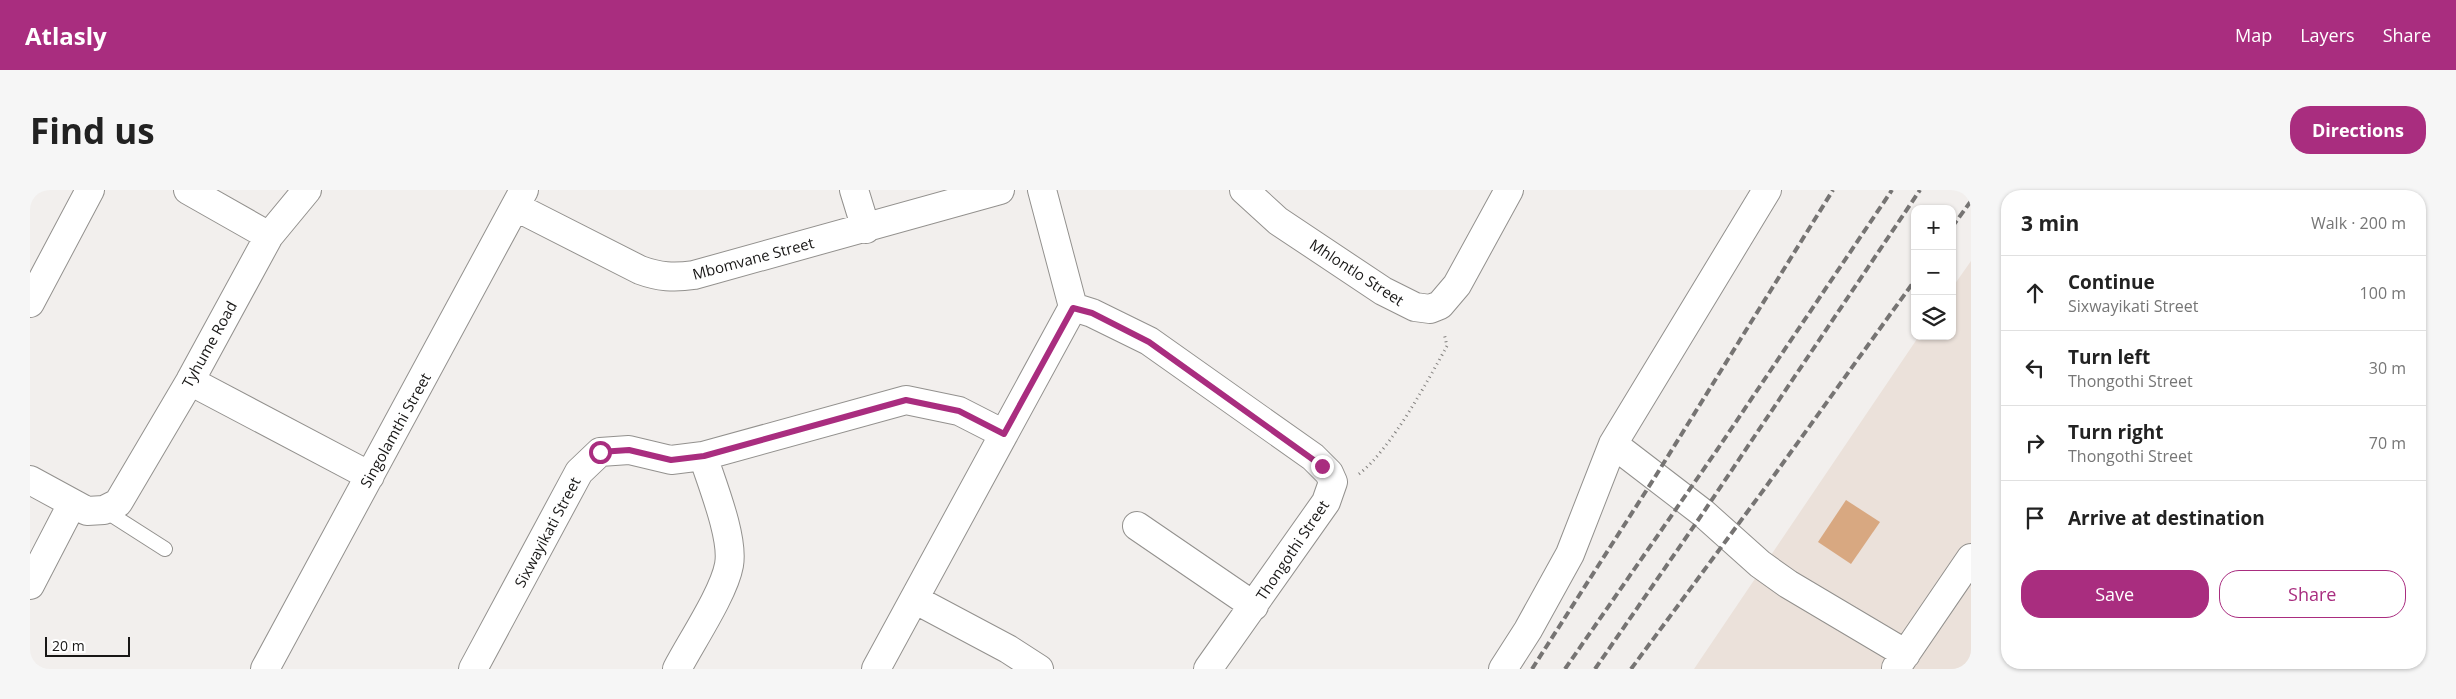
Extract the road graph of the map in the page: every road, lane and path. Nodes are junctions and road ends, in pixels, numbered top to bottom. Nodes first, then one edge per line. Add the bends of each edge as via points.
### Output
1 (90, 190) edge
2 (188, 190) edge
3 (307, 190) edge
4 (854, 190) edge
5 (1000, 190) edge
6 (1042, 190) edge
7 (1244, 190) edge
8 (1509, 190) edge
9 (1767, 190) edge
10 (520, 199) edge
11 (866, 229) junction
12 (269, 236) junction
13 (30, 303) edge
14 (1073, 308) junction
15 (1430, 309) junction
16 (190, 381) junction
17 (1004, 434) junction
18 (1614, 444) junction
19 (704, 456) junction
20 (370, 476) junction
21 (30, 480) edge
22 (1332, 482) junction
23 (72, 504) junction
24 (111, 507) junction
25 (1137, 526) dead end
26 (165, 549) dead end
27 (1971, 558) edge
28 (30, 585) edge
29 (914, 599) junction
30 (1254, 606) junction
31 (1901, 662) edge
32 (264, 669) edge
33 (473, 669) edge
34 (677, 669) edge
35 (876, 669) edge
36 (1039, 669) edge
37 (1208, 669) edge
38 (1502, 669) edge

1 - 13 street
2 - 12 street
3 - 12 street, Tyhume Road
4 - 11 street
5 - 11 street, Mbomvane Street
6 - 14 street
7 - 15 street, Mhlontlo Street via 1278,220 1400,302
8 - 15 street via 1457,285 1440,305
9 - 18 street
10 - 11 street, Mbomvane Street via 640,270 676,278
10 - 20 street, Singolamthi Street
12 - 16 street, Tyhume Road
14 - 17 street
14 - 22 street, Thongothi Street via 1111,321 1176,359 1313,457
15 - 22 path via 1443,327 1447,346 1386,444 1361,474
16 - 20 street
16 - 24 street, Tyhume Road
17 - 19 street, Sixwayikati Street via 959,411 906,400
17 - 29 street
18 - 31 street via 1710,519 1760,564
18 - 38 street via 1570,554 1528,630
19 - 33 street, Sixwayikati Street via 671,460 629,450 600,452 579,472
19 - 34 street via 725,530 729,565 718,593
20 - 32 street, Singolamthi Street
21 - 23 street
22 - 30 street, Thongothi Street via 1326,502
23 - 24 street via 87,511
23 - 28 street
24 - 26 lane
25 - 30 street, Thongothi Street
27 - 31 street
29 - 35 street
29 - 36 street via 1008,648
30 - 37 street, Thongothi Street

